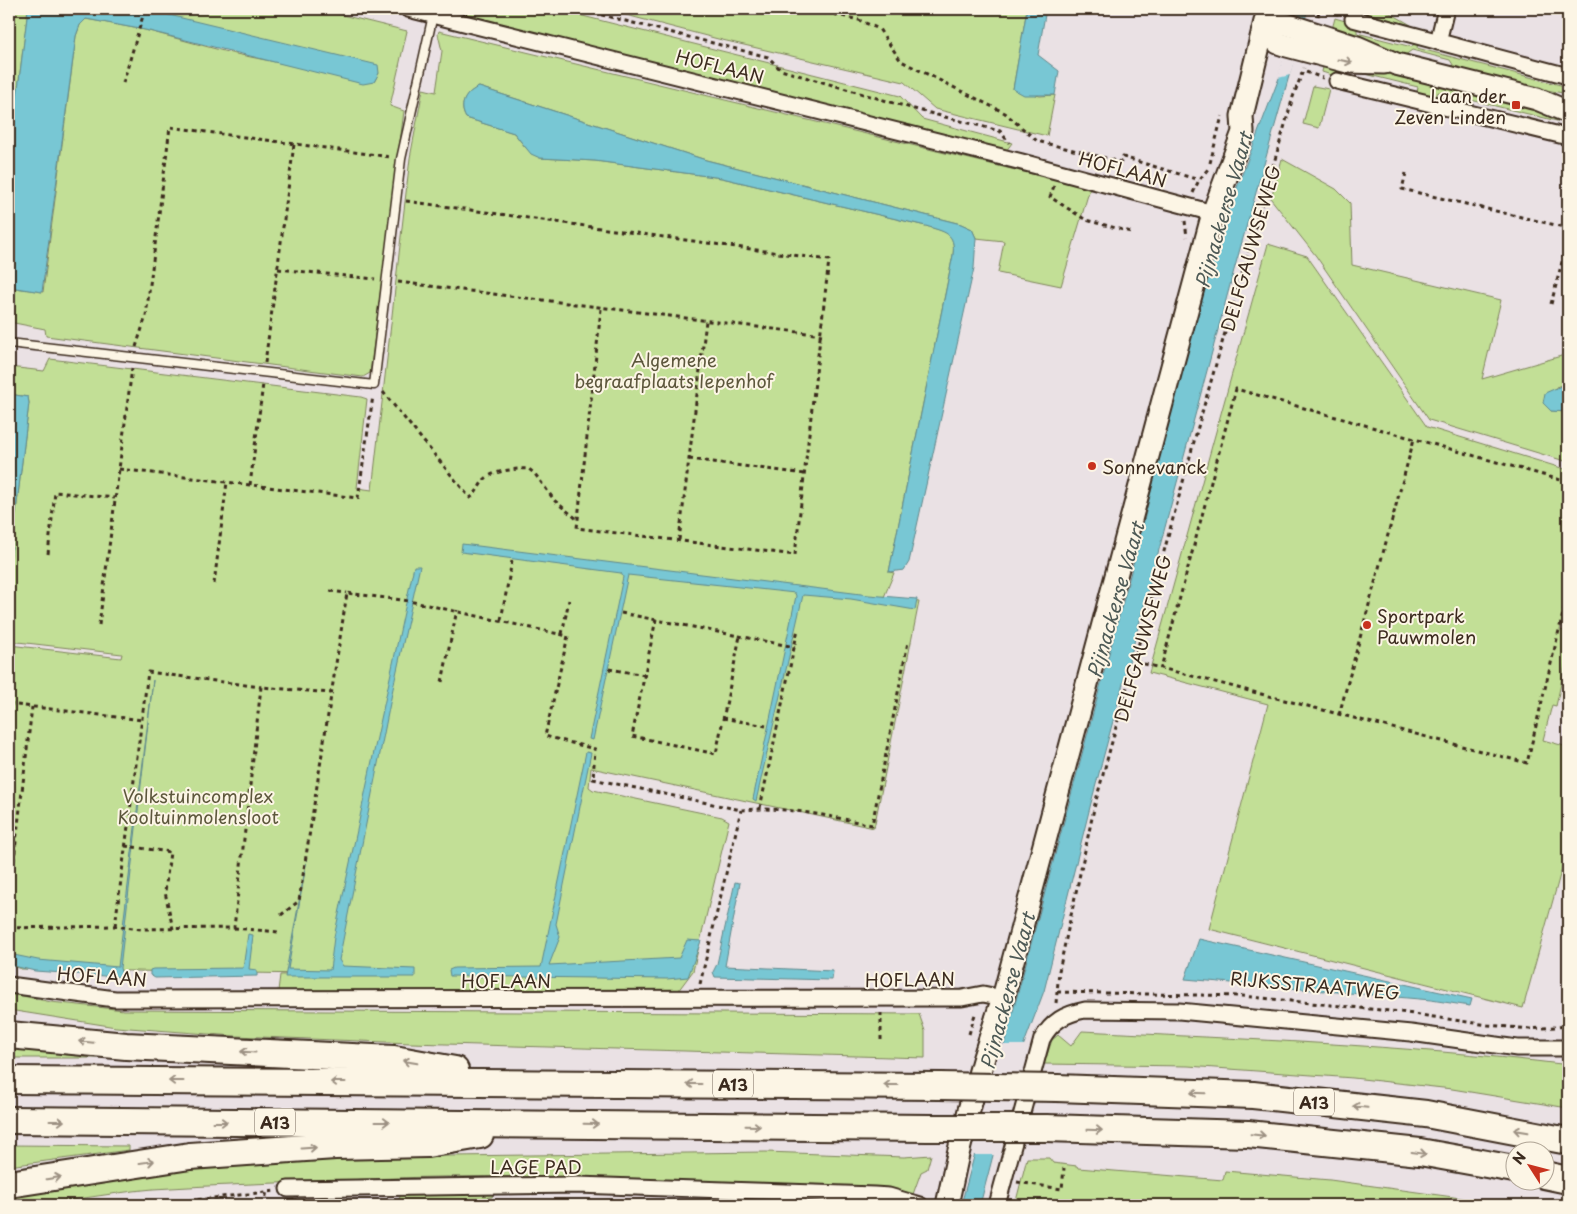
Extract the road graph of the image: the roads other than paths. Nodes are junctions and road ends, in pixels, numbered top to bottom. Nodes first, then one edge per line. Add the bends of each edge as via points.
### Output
1 (408, 9) edge
2 (1446, 9) edge
3 (433, 12) edge
4 (1353, 19) road end
5 (1284, 29) edge
6 (1438, 42) junction
7 (1568, 76) edge
8 (1337, 81) road end
9 (1537, 99) junction
10 (1568, 101) edge
11 (1568, 112) edge
12 (1568, 137) edge
13 (1214, 213) junction
14 (9, 344) edge
15 (9, 986) edge
16 (1003, 998) junction
17 (9, 1034) edge
18 (1568, 1048) edge
19 (9, 1080) edge
20 (527, 1083) junction
21 (9, 1120) edge
22 (542, 1123) junction
23 (1568, 1141) edge
24 (1504, 1166) edge
25 (1554, 1177) edge
26 (1568, 1180) edge
27 (9, 1184) edge
28 (288, 1189) road end
29 (920, 1205) edge
30 (947, 1205) edge
31 (997, 1205) edge

1 - 3 street, HOFLAAN
2 - 6 street
3 - 13 street, HOFLAAN
3 - 14 lane via 402,159 374,385
4 - 6 street
5 - 9 street via 1357,47 1396,64
5 - 13 street via 1252,105 1242,116 1243,132
6 - 7 street
8 - 12 street
9 - 10 street
9 - 11 street
13 - 16 street
15 - 16 street, HOFLAAN via 115,999 696,1000 962,998 983,994
16 - 30 street via 956,1159
20 -> 17 highway, A13 via 394,1059 126,1046
18 - 31 street via 1517,1048 1411,1033 1179,1011 1085,1010 1059,1019 1042,1039
20 -> 19 highway, A13
23 -> 20 highway, A13, bridge via 1426,1114 1253,1095 940,1086
21 -> 22 highway, A13
22 -> 24 highway, A13, bridge via 1046,1128 1248,1134 1420,1152
27 -> 22 highway, A13 via 190,1156 335,1146 428,1144
25 - 26 highway
28 - 29 street, LAGE PAD via 587,1185 874,1195

